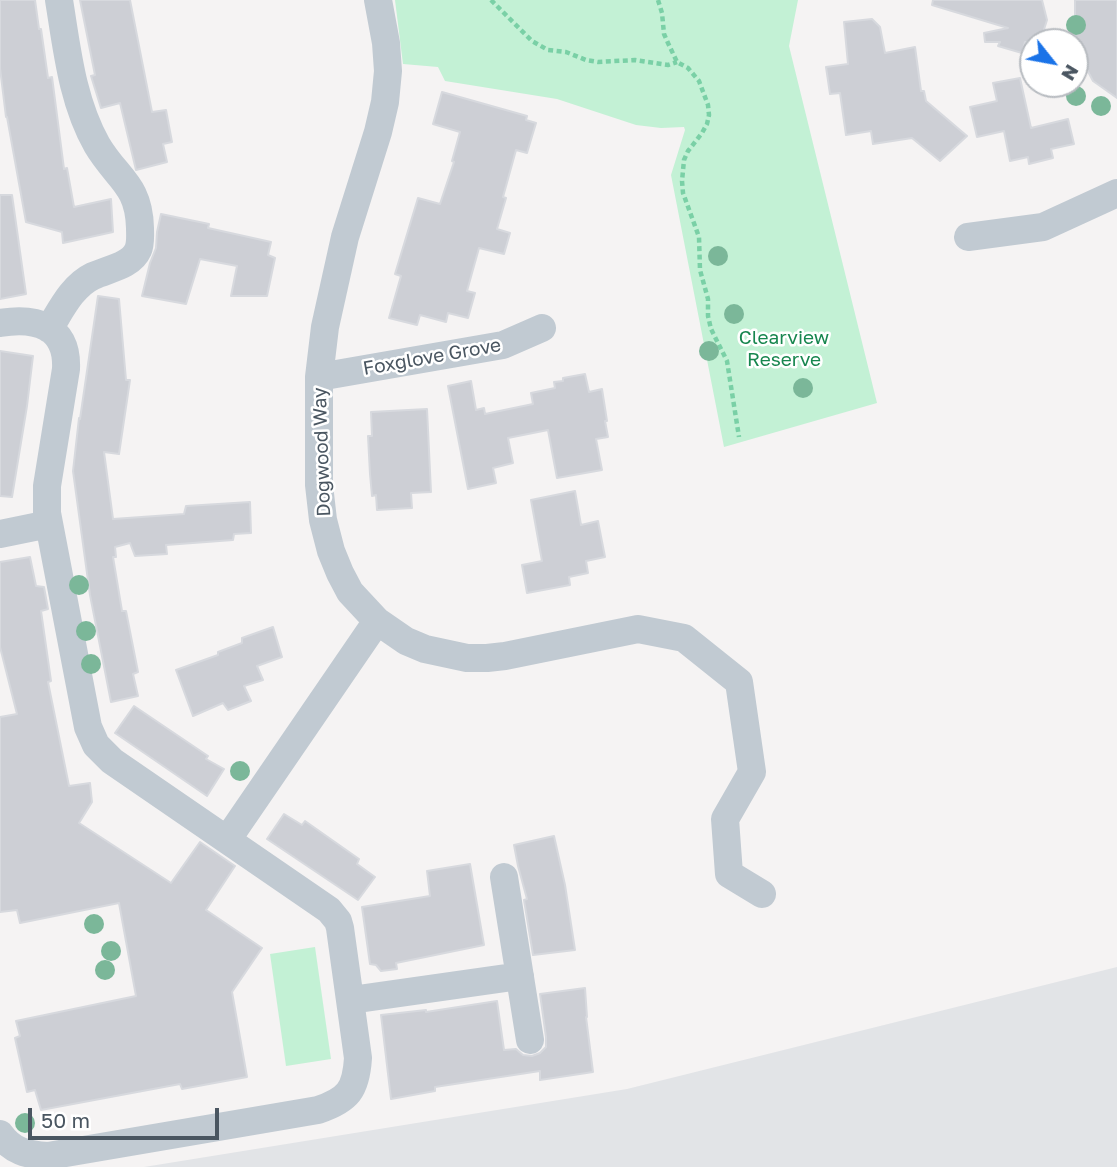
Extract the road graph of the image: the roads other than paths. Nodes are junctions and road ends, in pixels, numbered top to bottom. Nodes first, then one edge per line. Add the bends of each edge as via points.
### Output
1 (58, 0) edge
2 (378, 0) edge
3 (1117, 193) edge
4 (968, 237) dead end
5 (0, 323) edge
6 (542, 328) dead end
7 (49, 329) junction
8 (319, 377) junction
9 (49, 524) junction
10 (0, 534) edge
11 (377, 621) junction
12 (227, 840) junction
13 (504, 877) dead end
14 (762, 894) dead end
15 (520, 976) junction
16 (351, 1000) junction
17 (530, 1040) dead end
18 (0, 1134) edge

1 - 7 street via 79,101 96,142 132,190 140,213 141,240 128,262 81,283
2 - 8 street, Dogwood Way via 388,71 385,102 345,237
3 - 4 street via 1043,227
5 - 7 street via 29,321
6 - 8 street, Foxglove Grove via 503,345
7 - 9 street via 62,340 67,358 47,486
8 - 11 street, Dogwood Way via 323,520 350,592
9 - 10 street
9 - 12 street via 88,727 96,746
11 - 12 street
11 - 14 street, Dogwood Way via 425,649 467,658 505,656 638,629 684,638 739,682 752,772 725,820 729,874
12 - 16 street via 334,916 340,928
13 - 15 street
15 - 16 street
15 - 17 street
16 - 18 street via 358,1069 348,1094 333,1105 47,1156 16,1150

